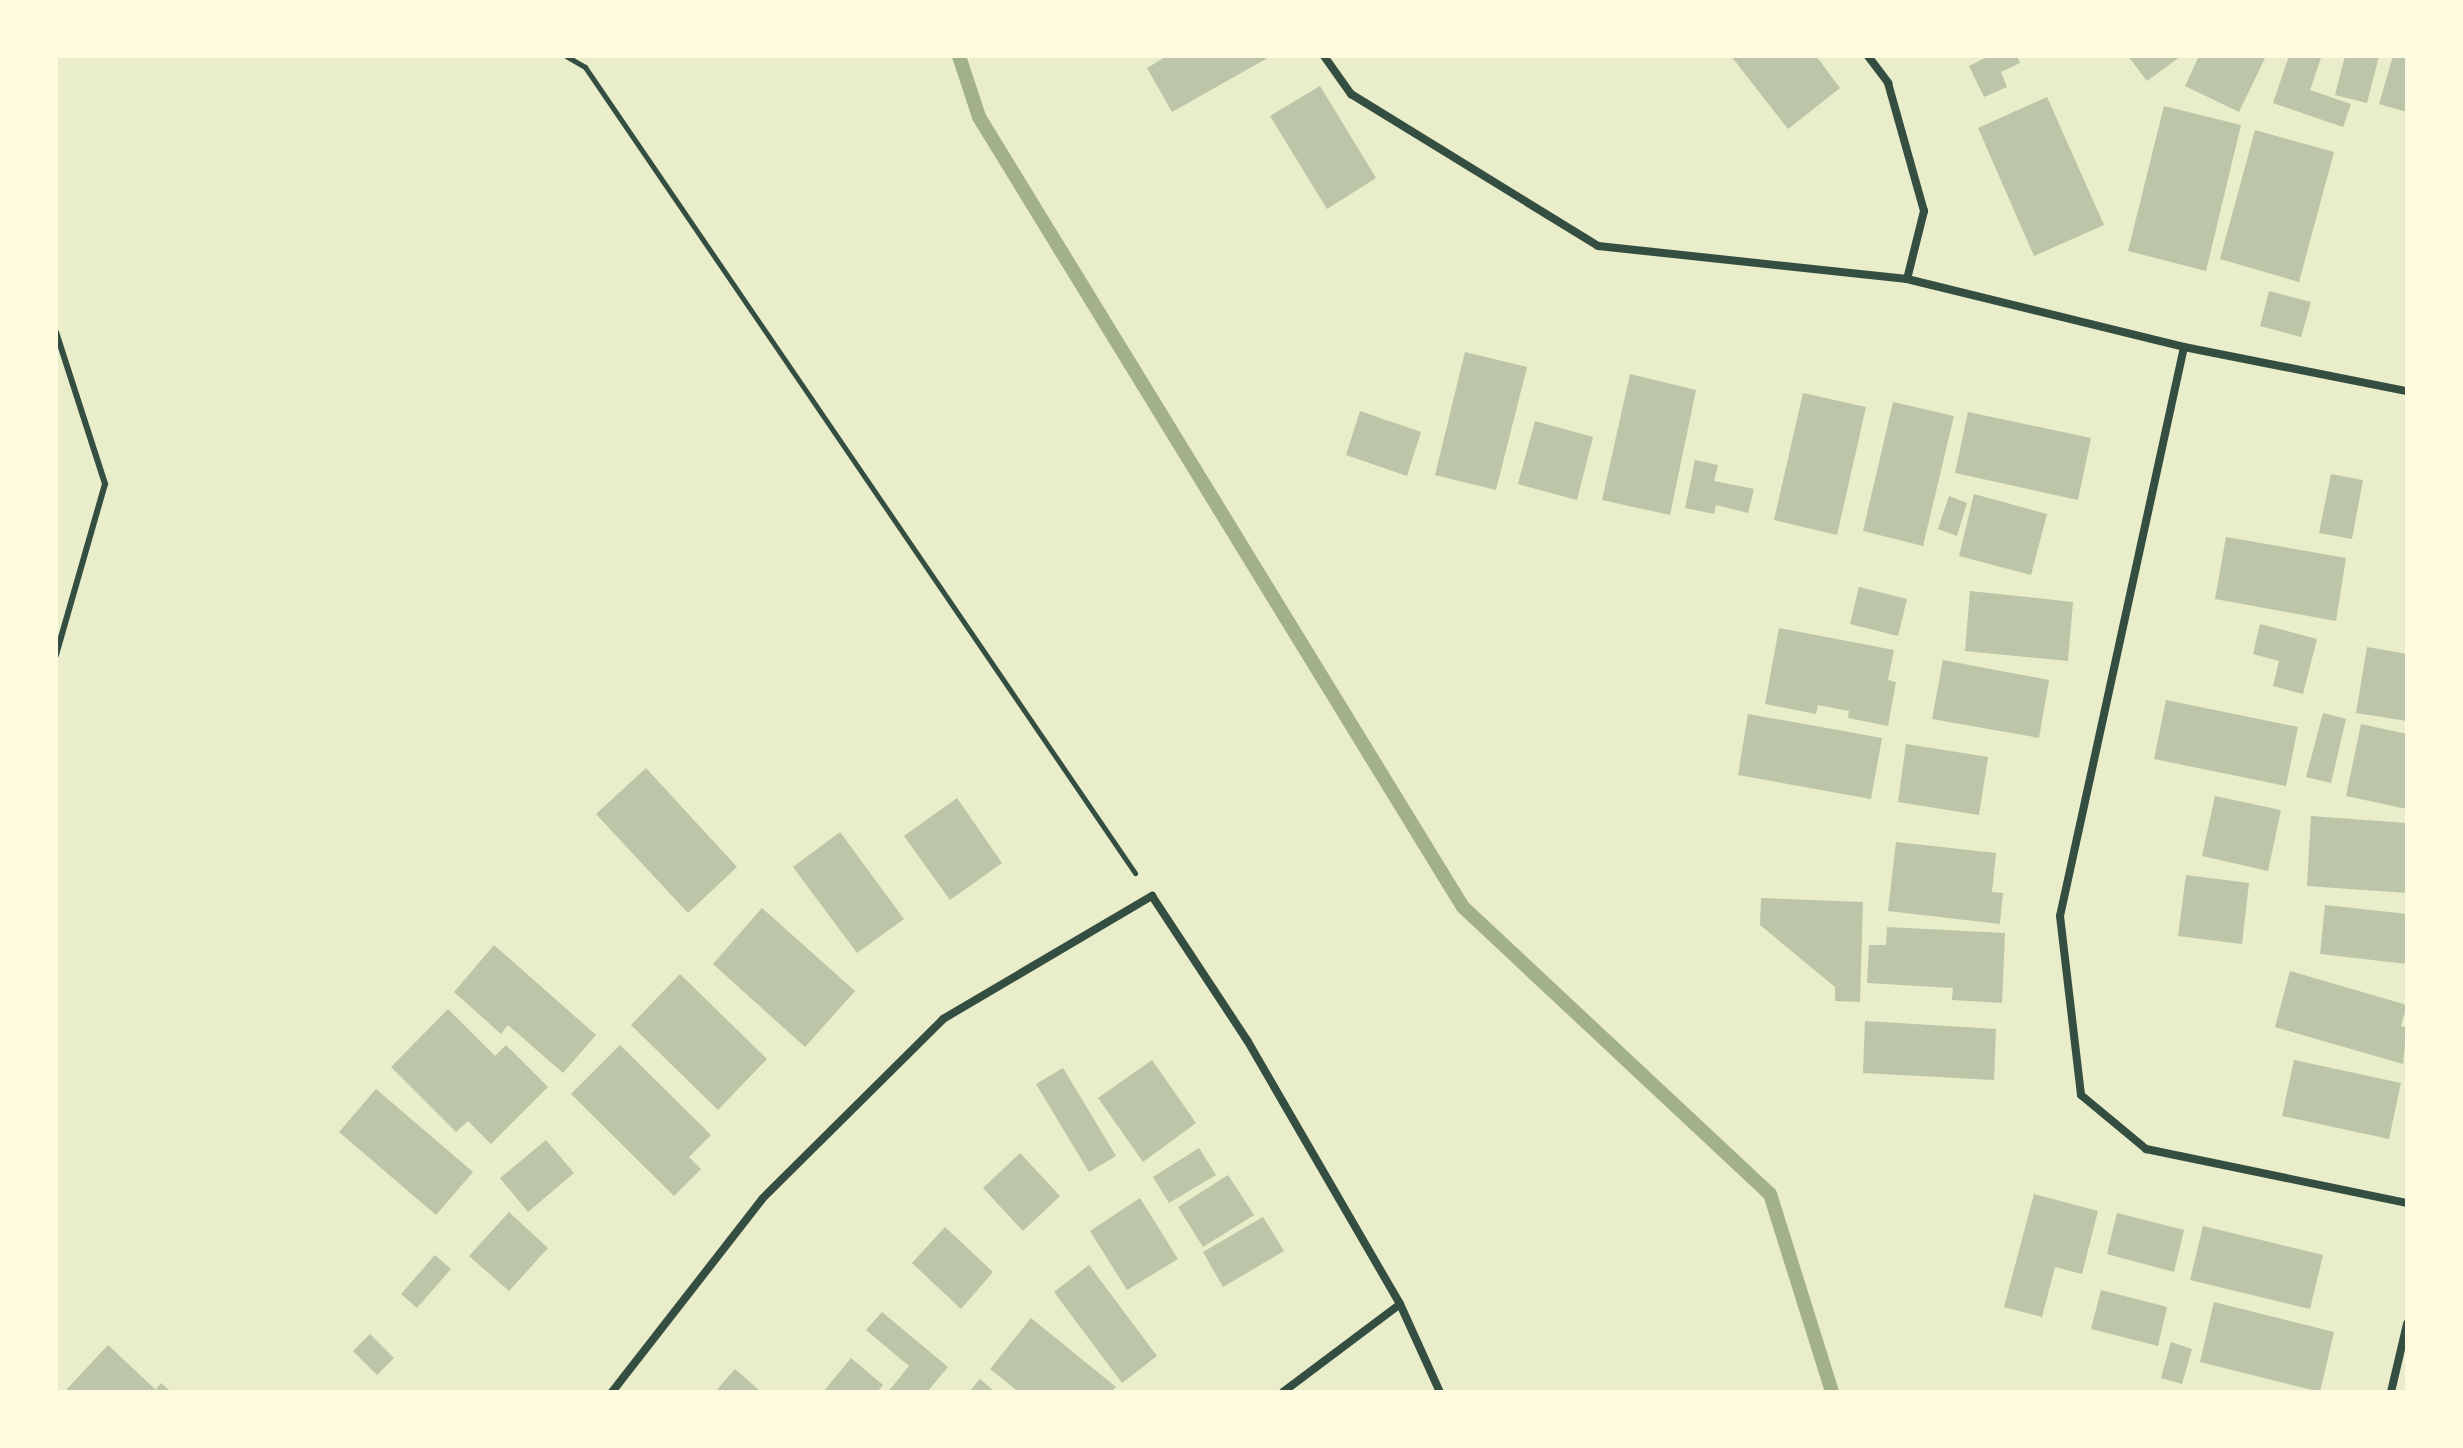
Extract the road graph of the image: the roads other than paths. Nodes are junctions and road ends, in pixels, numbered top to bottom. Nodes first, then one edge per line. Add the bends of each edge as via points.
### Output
1 (1324, 56) edge
2 (1868, 56) edge
3 (1907, 279) junction
4 (56, 332) edge
5 (2184, 347) junction
6 (2407, 391) edge
7 (56, 655) edge
8 (2407, 1203) edge
9 (1400, 1304) junction
10 (2407, 1324) edge
11 (612, 1392) edge
12 (1283, 1392) edge
13 (1440, 1392) edge
14 (2391, 1392) edge

1 - 3 street via 1351,94 1598,246
2 - 3 street via 1888,83 1924,211
3 - 5 street
4 - 7 lane via 105,484
5 - 6 street
5 - 8 street via 2060,916 2081,1095 2146,1149
9 - 11 street via 1247,1040 1152,896 943,1019 762,1199
9 - 12 street
9 - 13 street
10 - 14 street

